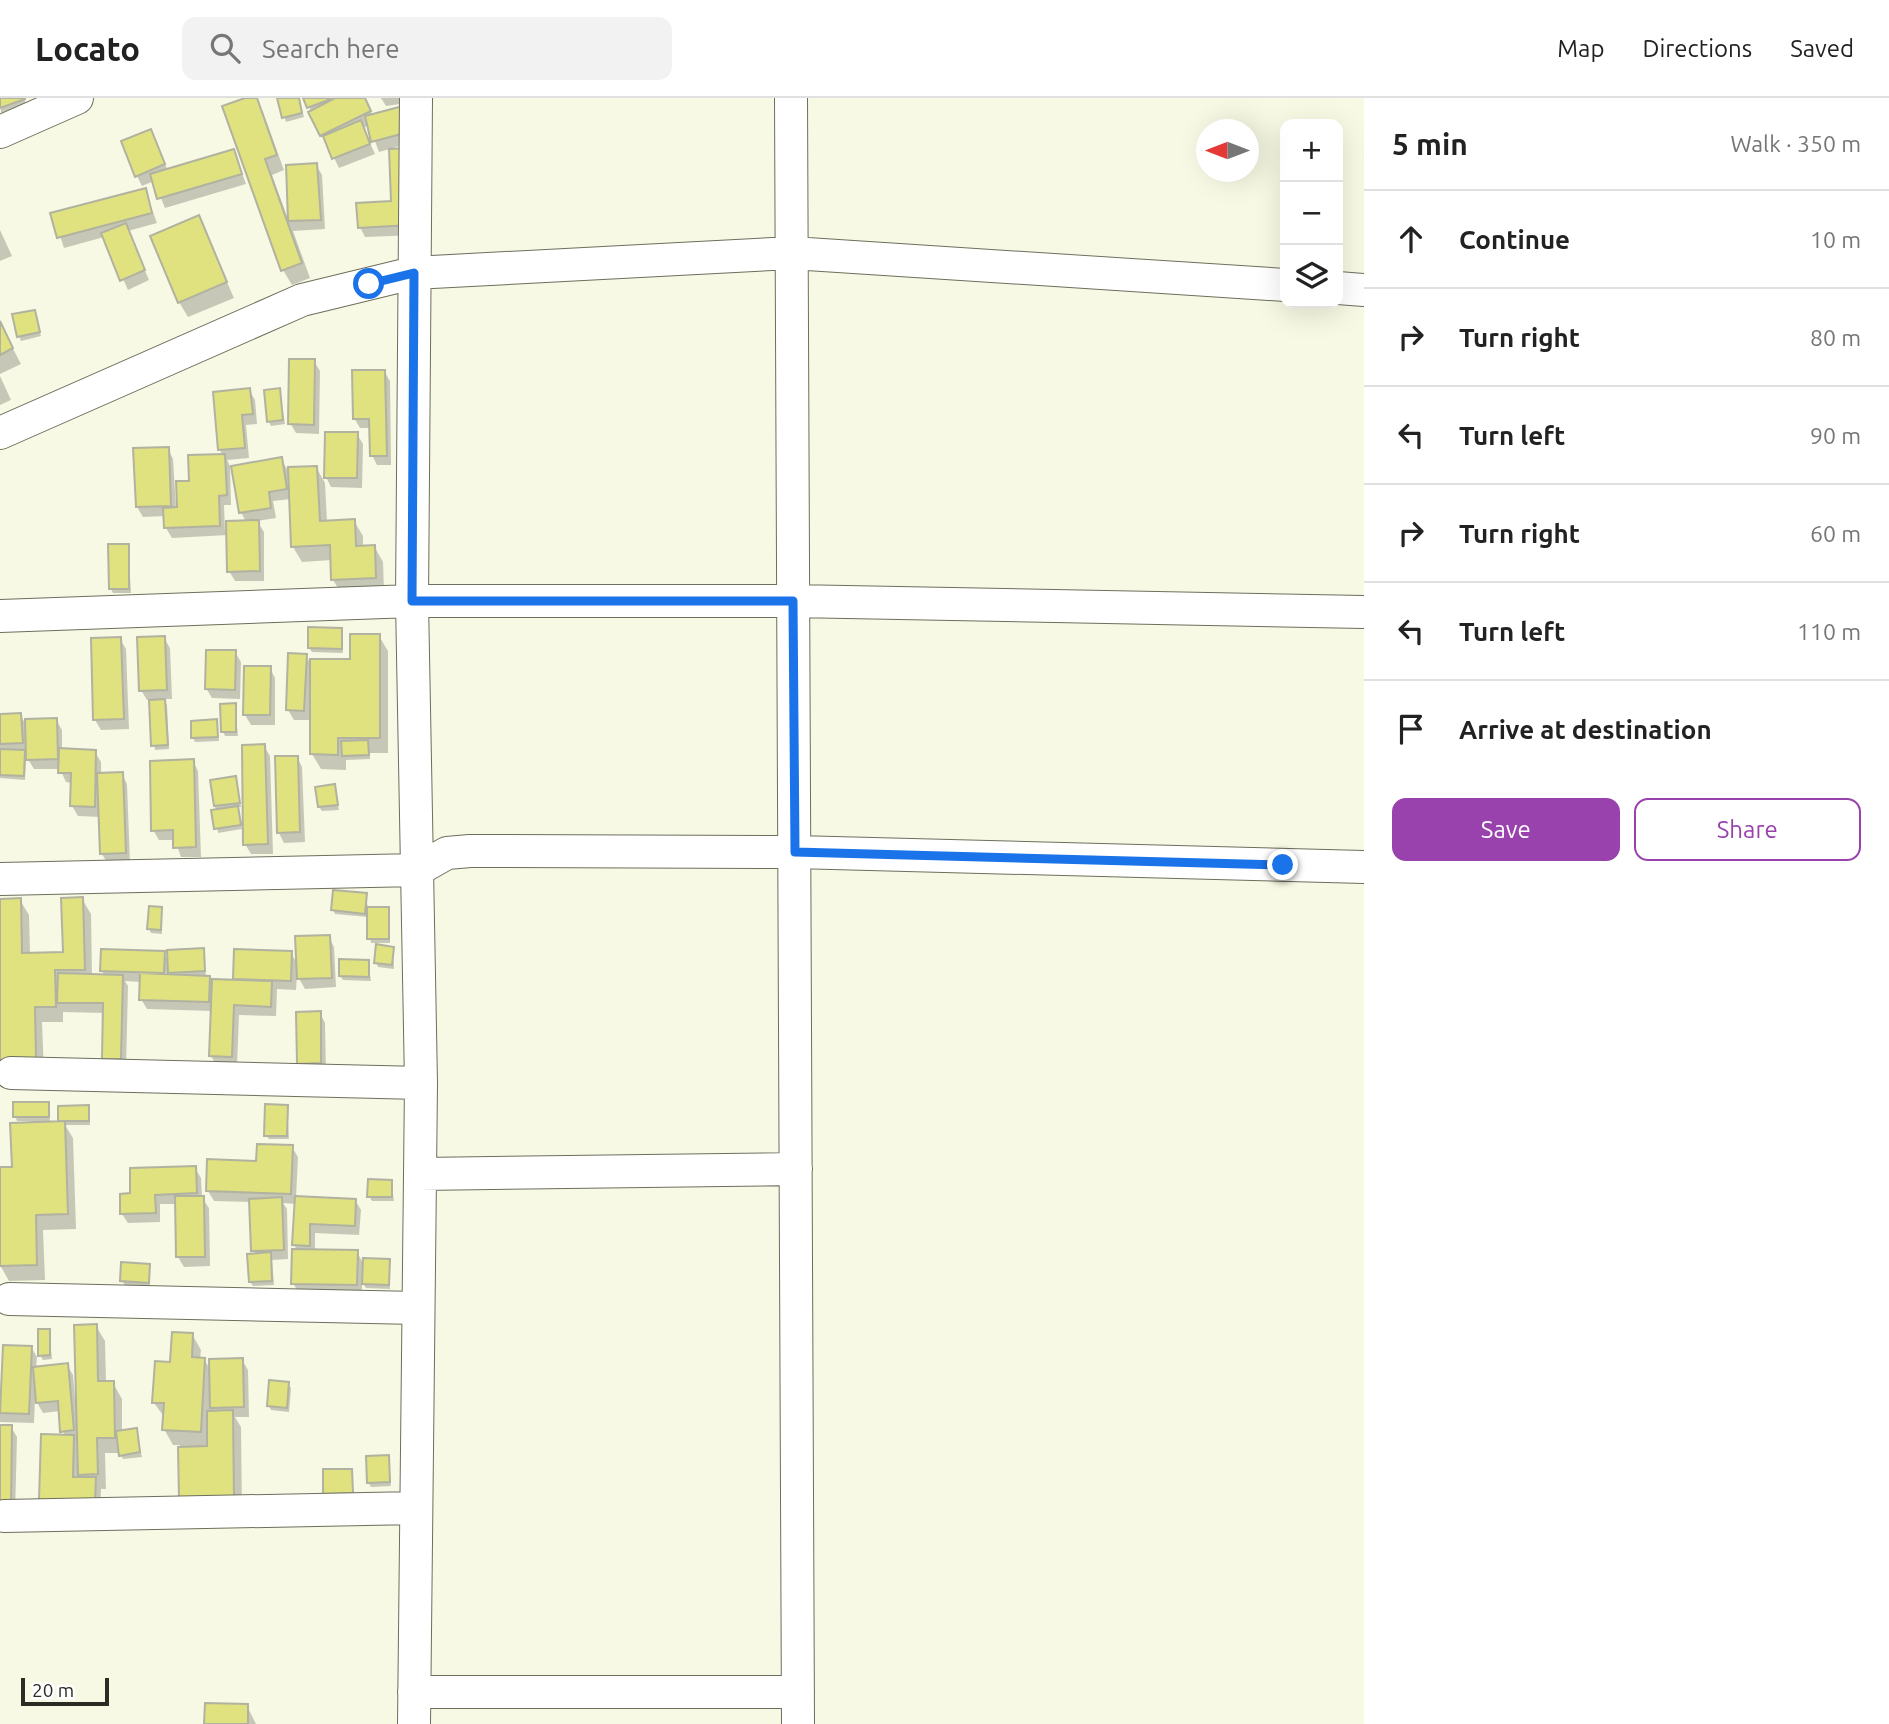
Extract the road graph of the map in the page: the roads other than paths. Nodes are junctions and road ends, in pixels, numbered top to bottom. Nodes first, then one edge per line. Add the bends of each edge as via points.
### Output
1 (77, 98) edge
2 (416, 98) edge
3 (791, 98) edge
4 (0, 132) edge
5 (792, 253) junction
6 (414, 273) junction
7 (1280, 285) edge
8 (1343, 288) edge
9 (1364, 290) edge
10 (0, 433) edge
11 (412, 601) junction
12 (793, 601) junction
13 (1364, 612) edge
14 (0, 616) edge
15 (795, 852) junction
16 (1364, 867) edge
17 (417, 870) junction
18 (0, 879) edge
19 (11, 1073) dead end
20 (421, 1083) junction
21 (796, 1169) junction
22 (420, 1174) junction
23 (9, 1299) dead end
24 (417, 1308) junction
25 (416, 1508) junction
26 (4, 1516) dead end
27 (414, 1692) junction
28 (798, 1692) junction
29 (414, 1724) edge
30 (798, 1724) edge

1 - 4 street
2 - 6 street
3 - 5 street
5 - 6 street
5 - 7 street
5 - 12 street
6 - 10 street via 302,300
6 - 11 street
8 - 9 street
11 - 12 street
11 - 14 street
11 - 17 street
12 - 13 street
12 - 15 street
15 - 16 street
15 - 17 street via 470,851 447,853
15 - 21 street
17 - 18 street
17 - 20 street
19 - 20 street
20 - 22 street
21 - 22 street
21 - 28 street
22 - 24 street
23 - 24 street
24 - 25 street
25 - 26 street
25 - 27 street
27 - 28 street
27 - 29 street
28 - 30 street

